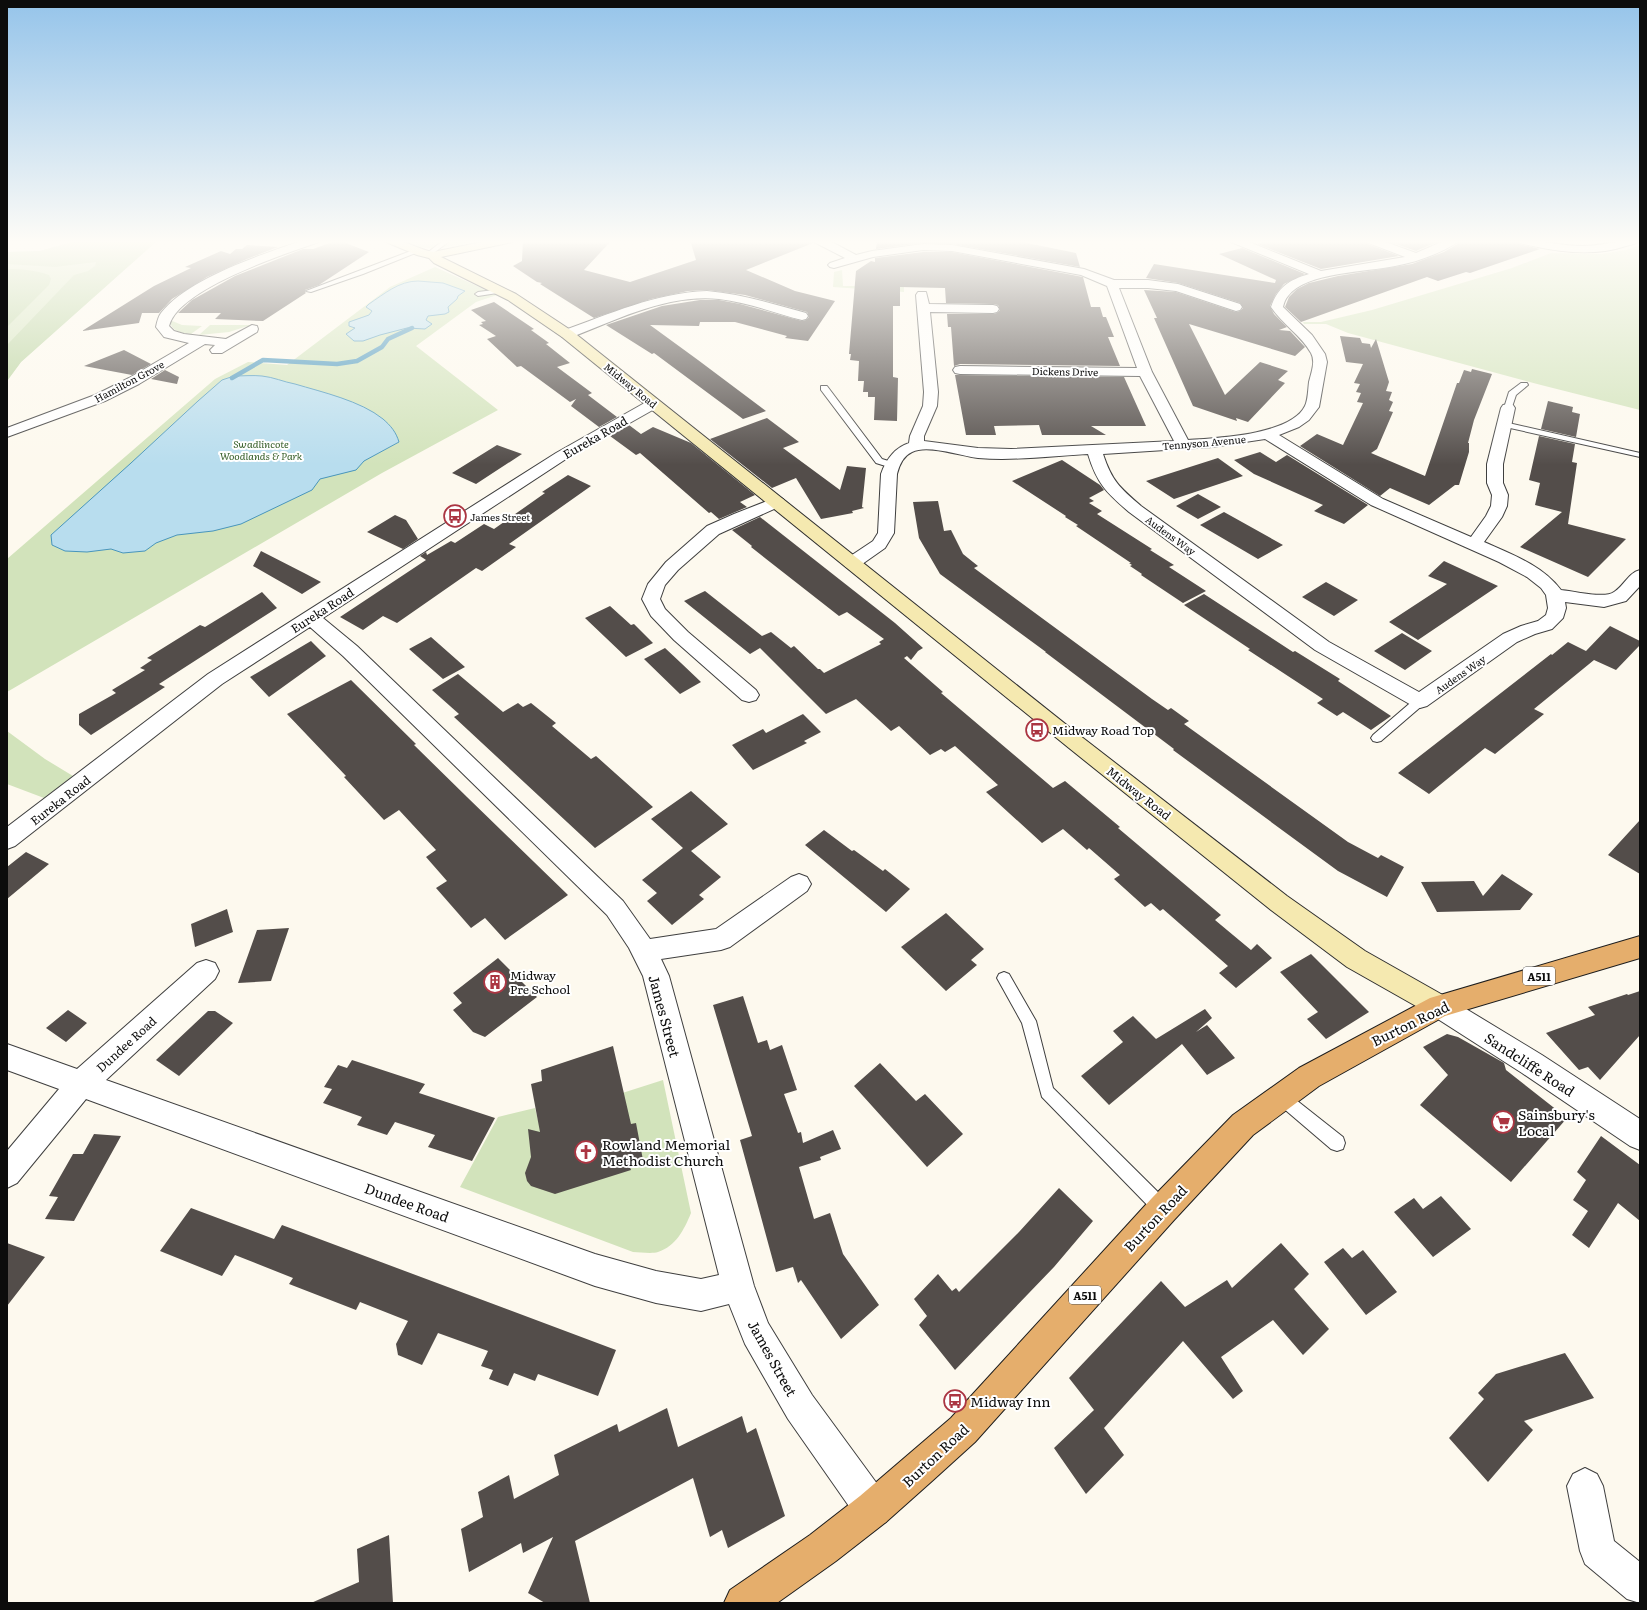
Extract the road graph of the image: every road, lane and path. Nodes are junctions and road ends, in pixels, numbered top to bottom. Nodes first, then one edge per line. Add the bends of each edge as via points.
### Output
1 (167, 315) edge
2 (538, 315) edge
3 (619, 315) edge
4 (799, 315) edge
5 (923, 315) edge
6 (1124, 315) edge
7 (1283, 315) edge
8 (802, 316) dead end
9 (252, 329) dead end
10 (568, 334) junction
11 (204, 340) junction
12 (228, 343) junction
13 (210, 354) dead end
14 (960, 370) dead end
15 (1145, 372) junction
16 (1524, 385) dead end
17 (824, 388) dead end
18 (653, 404) junction
19 (1508, 408) joint
20 (1504, 424) junction
21 (7, 433) edge
22 (1267, 434) junction
23 (1182, 444) junction
24 (916, 446) junction
25 (1094, 450) junction
26 (1640, 455) edge
27 (892, 465) junction
28 (777, 502) junction
29 (1474, 544) junction
30 (852, 563) junction
31 (1640, 575) edge
32 (1555, 595) junction
33 (311, 618) junction
34 (749, 695) dead end
35 (1420, 701) junction
36 (1376, 738) dead end
37 (7, 840) edge
38 (799, 884) dead end
39 (1640, 947) edge
40 (645, 951) junction
41 (206, 971) dead end
42 (1004, 978) dead end
43 (1438, 1006) junction
44 (7, 1057) edge
45 (81, 1084) junction
46 (1281, 1097) junction
47 (1640, 1136) edge
48 (1337, 1143) dead end
49 (7, 1173) edge
50 (1163, 1208) junction
51 (738, 1286) junction
52 (1585, 1486) dead end
53 (873, 1509) junction
54 (1640, 1586) edge
55 (773, 1594) edge
56 (743, 1603) edge

1 - 11 street via 162,327 169,334
2 - 10 main road, Midway Road
3 - 10 street
4 - 8 street
5 - 24 street via 931,392 930,406 917,436
6 - 15 street
7 - 22 street, Tennyson Avenue via 1307,338 1318,354 1320,362 1312,407 1308,414 1289,427
9 - 12 street
10 - 18 main road, Midway Road
11 - 12 street
11 - 21 street, Hamilton Grove via 100,398
12 - 13 street
14 - 15 street, Dickens Drive via 986,375
15 - 23 street
16 - 19 lane via 1512,394
17 - 27 lane via 879,461
18 - 28 main road, Midway Road
18 - 33 street, Eureka Road via 561,456
19 - 20 street
20 - 26 lane
20 - 29 street via 1495,464 1499,506
22 - 23 street, Tennyson Avenue via 1240,440
22 - 29 street via 1377,502
23 - 25 street, Tennyson Avenue
24 - 25 street, Tennyson Avenue via 928,445 978,453 1011,454
24 - 27 street via 906,449
25 - 35 street, Audens Way via 1101,472 1113,490 1135,509 1322,646
27 - 30 street via 889,474 886,533 879,544
28 - 30 main road, Midway Road
28 - 34 street via 714,530 672,566 657,584 651,599 662,617
29 - 32 street via 1533,573 1547,584
30 - 43 main road, Midway Road via 1279,902 1356,959
31 - 32 street via 1620,597 1604,601
32 - 35 street, Audens Way via 1557,608 1554,618 1545,625 1510,638
33 - 37 street, Eureka Road via 215,679
33 - 40 street, James Street via 350,652 615,908
35 - 36 lane
38 - 40 street via 721,939
39 - 43 highway, Burton Road / A511
40 - 51 street, James Street via 656,976
41 - 45 street, Dundee Road
42 - 50 lane via 1029,1021 1047,1092
43 - 46 highway, Burton Road / A511 via 1308,1077
43 - 47 street, Sandcliffe Road via 1532,1064
44 - 45 street, Dundee Road
45 - 49 street, Dundee Road
45 - 51 street, Dundee Road via 595,1270 701,1296
46 - 48 lane
46 - 50 highway, Burton Road / A511 via 1243,1125
50 - 53 highway, Burton Road / A511 via 963,1430
51 - 53 street, James Street via 756,1333 800,1407
52 - 54 street via 1598,1550
53 - 55 highway, Burton Road / A511 via 823,1548
55 - 56 highway, Burton Road / A511

